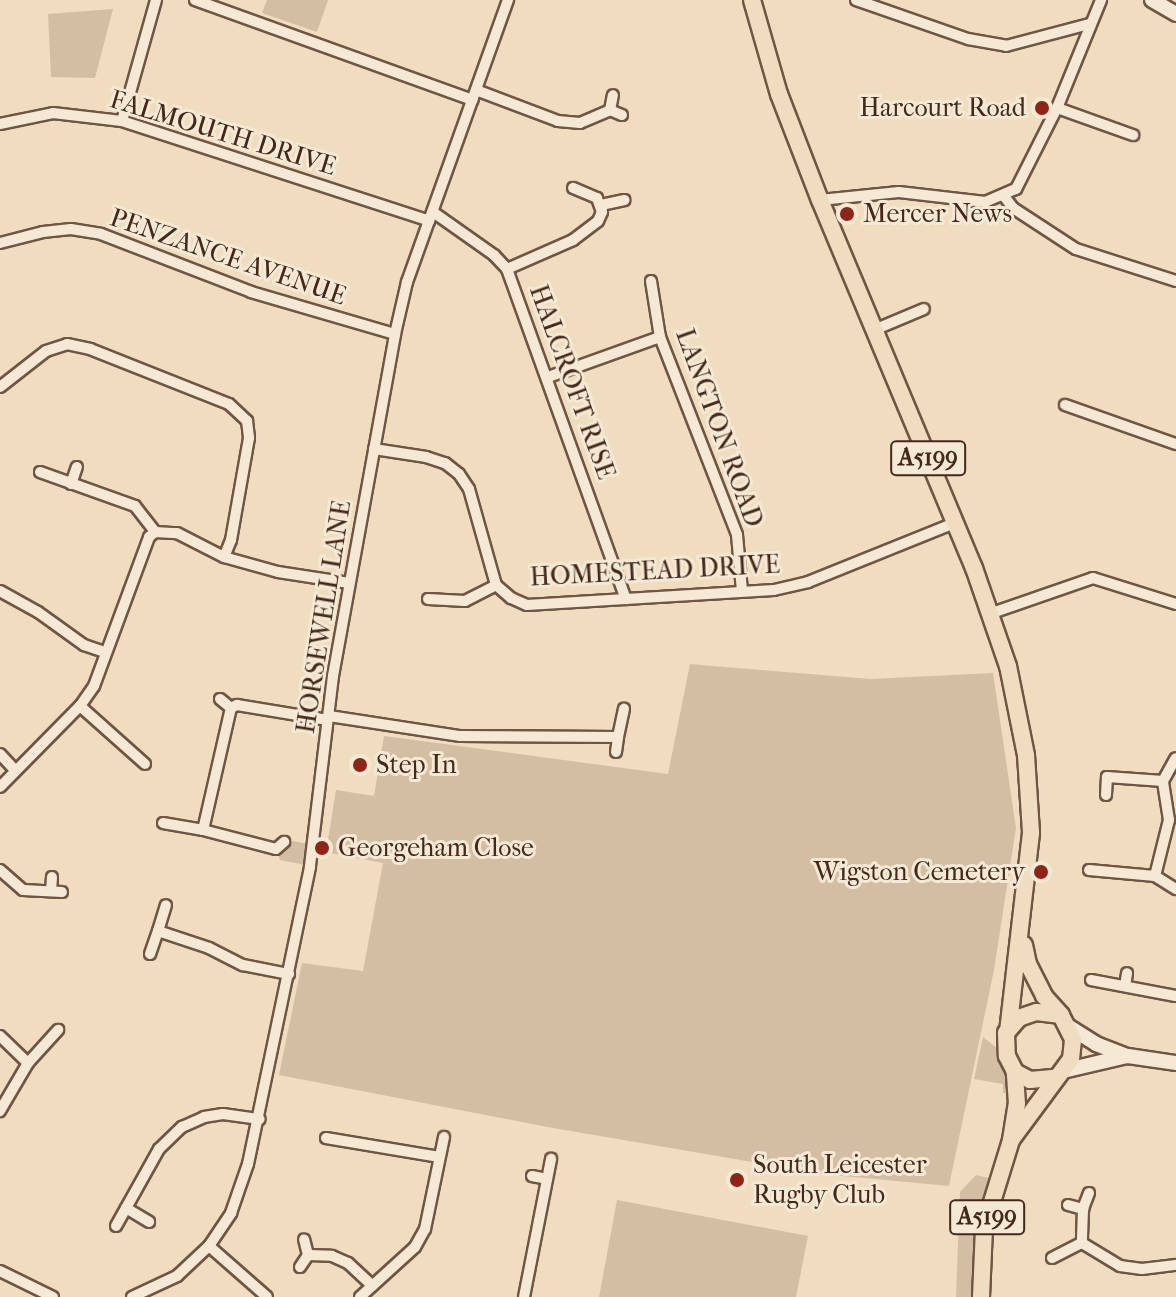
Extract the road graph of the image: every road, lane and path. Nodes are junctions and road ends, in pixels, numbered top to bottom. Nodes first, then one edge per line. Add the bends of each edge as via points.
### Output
1 (156, 0) edge
2 (195, 0) edge
3 (508, 0) edge
4 (752, 0) edge
5 (856, 0) edge
6 (1101, 0) edge
7 (1152, 0) edge
8 (1176, 14) edge
9 (1089, 24) junction
10 (474, 95) junction
11 (613, 95) dead end
12 (1057, 108) junction
13 (610, 110) junction
14 (622, 115) dead end
15 (122, 121) junction
16 (0, 124) edge
17 (1133, 135) dead end
18 (573, 188) dead end
19 (1004, 196) junction
20 (624, 200) dead end
21 (820, 200) junction
22 (601, 205) junction
23 (431, 216) junction
24 (0, 243) edge
25 (507, 269) junction
26 (651, 281) dead end
27 (1176, 281) edge
28 (924, 309) dead end
29 (874, 330) junction
30 (395, 334) junction
31 (660, 337) junction
32 (548, 377) junction
33 (0, 387) edge
34 (1065, 405) dead end
35 (1176, 444) edge
36 (374, 449) junction
37 (77, 467) dead end
38 (40, 472) dead end
39 (71, 484) junction
40 (955, 523) junction
41 (155, 532) junction
42 (224, 557) junction
43 (349, 583) junction
44 (496, 585) junction
45 (0, 591) edge
46 (742, 591) junction
47 (428, 599) dead end
48 (626, 599) junction
49 (1176, 604) edge
50 (992, 613) junction
51 (104, 652) junction
52 (220, 699) dead end
53 (80, 706) junction
54 (231, 708) junction
55 (624, 709) dead end
56 (329, 718) junction
57 (618, 737) junction
58 (616, 752) dead end
59 (0, 754) edge
60 (1176, 758) edge
61 (145, 764) dead end
62 (15, 770) junction
63 (1163, 781) junction
64 (0, 787) edge
65 (1106, 795) dead end
66 (163, 823) dead end
67 (203, 830) junction
68 (280, 850) dead end
69 (0, 870) edge
70 (1089, 870) dead end
71 (1155, 876) junction
72 (52, 877) dead end
73 (1176, 889) edge
74 (166, 905) dead end
75 (158, 931) junction
76 (1021, 932) junction
77 (150, 954) dead end
78 (1127, 973) dead end
79 (289, 974) junction
80 (1091, 980) dead end
81 (1125, 986) junction
82 (1176, 996) edge
83 (1064, 1020) junction
84 (58, 1030) dead end
85 (1008, 1031) junction
86 (0, 1036) edge
87 (1128, 1056) junction
88 (28, 1063) junction
89 (1176, 1063) edge
90 (1015, 1072) junction
91 (1059, 1075) junction
92 (0, 1111) edge
93 (260, 1119) junction
94 (444, 1137) dead end
95 (326, 1138) dead end
96 (1011, 1140) junction
97 (439, 1157) junction
98 (551, 1159) dead end
99 (532, 1176) dead end
100 (547, 1179) junction
101 (1089, 1193) dead end
102 (1068, 1205) dead end
103 (126, 1208) junction
104 (1083, 1209) junction
105 (149, 1222) dead end
106 (116, 1226) dead end
107 (304, 1239) dead end
108 (1082, 1243) junction
109 (209, 1246) junction
110 (308, 1255) junction
111 (1052, 1258) dead end
112 (1176, 1265) edge
113 (300, 1267) dead end
114 (0, 1271) edge
115 (372, 1285) junction
116 (53, 1297) edge
117 (132, 1297) edge
118 (267, 1297) edge
119 (360, 1297) edge
120 (524, 1297) edge
121 (981, 1297) edge

1 - 15 street
2 - 10 street
3 - 10 street, HORSEWELL LANE
4 - 21 main road, A5199 via 779,94
5 - 9 street via 968,39 1006,46
6 - 9 street
7 - 8 street
9 - 12 street
10 - 13 street via 558,121 580,123
10 - 23 street, HORSEWELL LANE
11 - 13 street
12 - 17 street
12 - 19 street via 1016,189
13 - 14 street
15 - 16 street, FALMOUTH DRIVE via 53,113
15 - 23 street, FALMOUTH DRIVE
18 - 22 street
19 - 21 street via 985,202 899,192
19 - 27 street via 1013,208 1076,249
20 - 22 street
21 - 29 main road, A5199
22 - 25 street via 591,229
23 - 25 street, HALCROFT RISE via 494,255
23 - 30 street, HORSEWELL LANE
24 - 30 street, PENZANCE AVENUE via 71,229 101,234 251,292
25 - 32 street, HALCROFT RISE
26 - 31 street, LANGTON ROAD
28 - 29 street
29 - 40 main road, A5199
30 - 36 street, HORSEWELL LANE
31 - 32 street
31 - 46 street, LANGTON ROAD via 737,535
32 - 48 street, HALCROFT RISE
33 - 42 street via 46,351 67,344 168,379 240,412 249,438
34 - 35 street
36 - 43 street, HORSEWELL LANE
36 - 44 street, HOMESTEAD DRIVE via 426,457 459,474 469,489
37 - 39 street
38 - 39 street
39 - 41 street via 135,506
40 - 46 street, HOMESTEAD DRIVE via 808,582
40 - 50 main road, A5199
41 - 42 street via 177,533
41 - 51 street
42 - 43 street
43 - 56 street, HORSEWELL LANE
44 - 47 street, HOMESTEAD DRIVE via 465,601
44 - 48 street, HOMESTEAD DRIVE via 527,605
45 - 51 street via 84,645
46 - 48 street, HOMESTEAD DRIVE
49 - 50 street via 1093,578
50 - 76 main road, A5199 via 1017,700 1026,755 1031,833
51 - 53 street via 94,686
52 - 54 street
53 - 61 street
53 - 62 street
54 - 56 street
54 - 67 street
55 - 57 street
56 - 57 street via 460,736
56 - 79 street, HORSEWELL LANE via 314,845
57 - 58 street
59 - 62 street
60 - 63 street
62 - 64 street
63 - 65 street via 1107,777
63 - 71 street via 1169,820
66 - 67 street
67 - 68 street
69 - 72 street via 23,890 56,892
70 - 71 street
71 - 73 street
74 - 75 street
75 - 77 street
75 - 79 street via 243,965
76 - 83 main road, A5199 via 1028,964
76 - 85 main road, A5199
78 - 81 street
79 - 93 street, HORSEWELL LANE
80 - 81 street
81 - 82 street
83 - 85 main road via 1027,1014
83 - 87 street via 1096,1044
83 - 91 main road via 1073,1039 1071,1059
84 - 88 street
85 - 90 main road via 1007,1056
86 - 88 street
87 - 89 street
87 - 91 street
88 - 92 street
90 - 91 main road via 1030,1080
90 - 96 main road, A5199
91 - 96 main road, A5199
93 - 103 street via 223,1114 182,1127 159,1149
93 - 109 street, HORSEWELL LANE via 231,1213
94 - 97 street
95 - 97 street
96 - 121 main road, A5199 via 984,1228
97 - 115 street via 425,1229 415,1247
98 - 100 street
99 - 100 street
100 - 120 street
101 - 104 street
102 - 104 street
103 - 105 street
103 - 106 street
104 - 108 street
107 - 110 street
108 - 111 street
108 - 112 street via 1120,1266
109 - 117 street, HORSEWELL LANE via 177,1276
109 - 118 street
110 - 113 street
110 - 115 street via 348,1263
114 - 116 street
115 - 119 street

